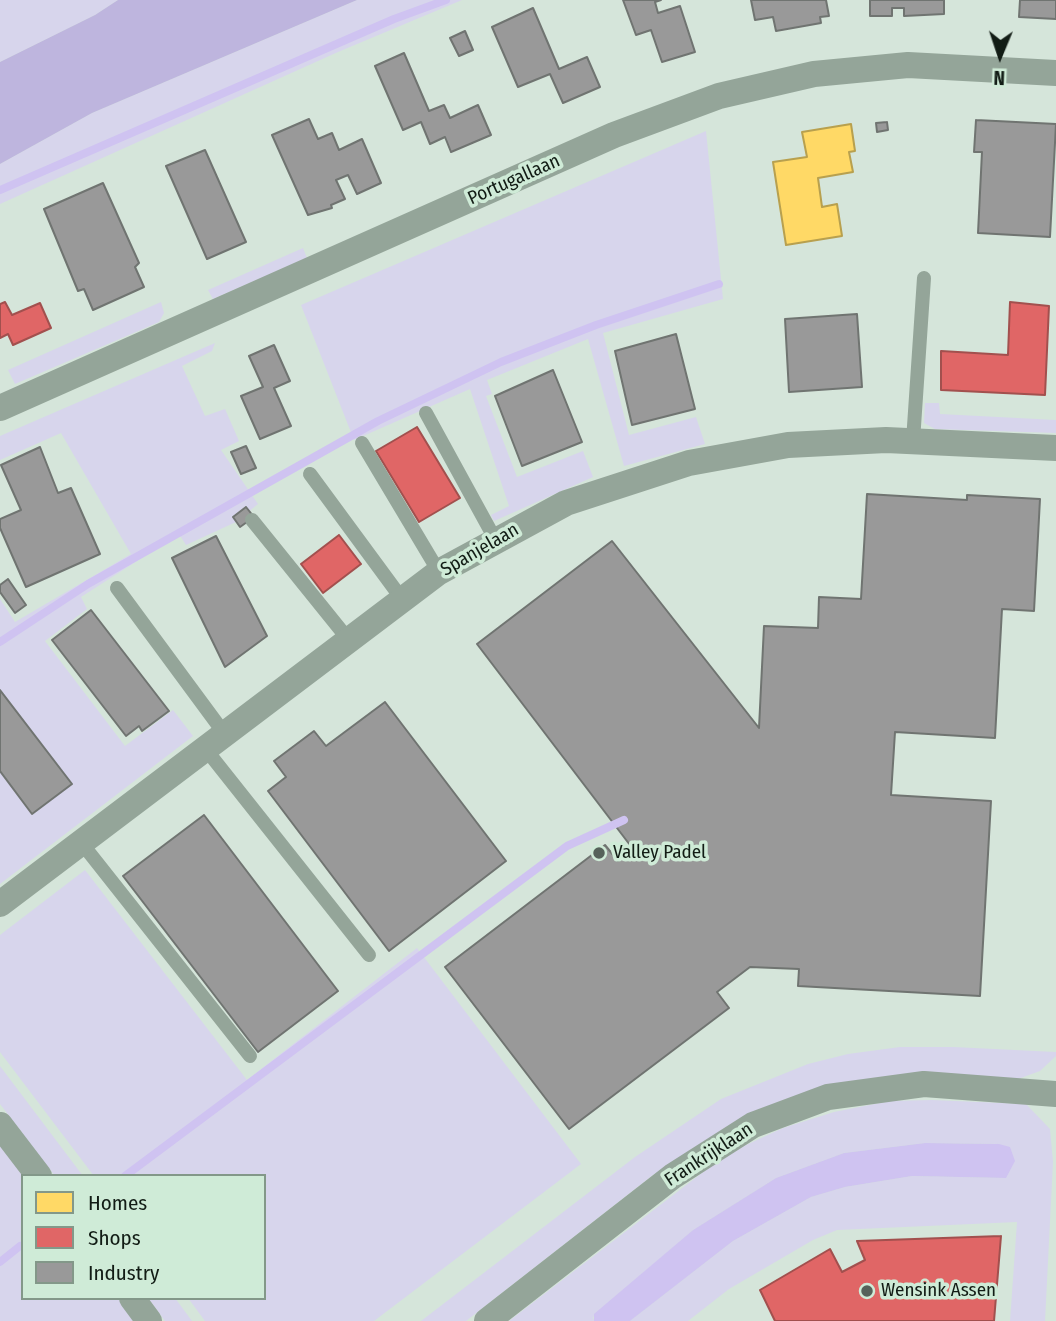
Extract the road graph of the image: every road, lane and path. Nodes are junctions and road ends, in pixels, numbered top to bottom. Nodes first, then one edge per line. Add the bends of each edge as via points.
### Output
1 (1056, 73) edge
2 (924, 278) dead end
3 (0, 408) edge
4 (426, 413) dead end
5 (913, 441) junction
6 (362, 443) dead end
7 (1056, 448) edge
8 (310, 474) dead end
9 (252, 520) dead end
10 (495, 539) junction
11 (439, 572) junction
12 (117, 588) dead end
13 (402, 599) junction
14 (348, 639) junction
15 (214, 740) junction
16 (80, 842) junction
17 (0, 904) edge
18 (369, 955) dead end
19 (250, 1056) dead end
20 (1056, 1094) edge
21 (0, 1125) edge
22 (37, 1174) edge
23 (133, 1300) edge
24 (149, 1321) edge
25 (487, 1321) edge

1 - 3 street, Portugallaan via 908,65 814,74 719,96 614,135
2 - 5 lane
4 - 10 lane
5 - 7 street, Spanjelaan
5 - 10 street, Spanjelaan via 789,445 689,463 566,503
6 - 11 lane
8 - 13 lane
9 - 14 lane
10 - 11 street, Spanjelaan
11 - 13 street, Spanjelaan
12 - 15 lane
13 - 14 street, Spanjelaan
14 - 15 street, Spanjelaan
15 - 16 street, Spanjelaan
15 - 18 lane
16 - 17 street, Spanjelaan
16 - 19 lane
20 - 25 street, Frankrijklaan via 924,1084 828,1097 754,1125 673,1176
21 - 22 street
23 - 24 street

